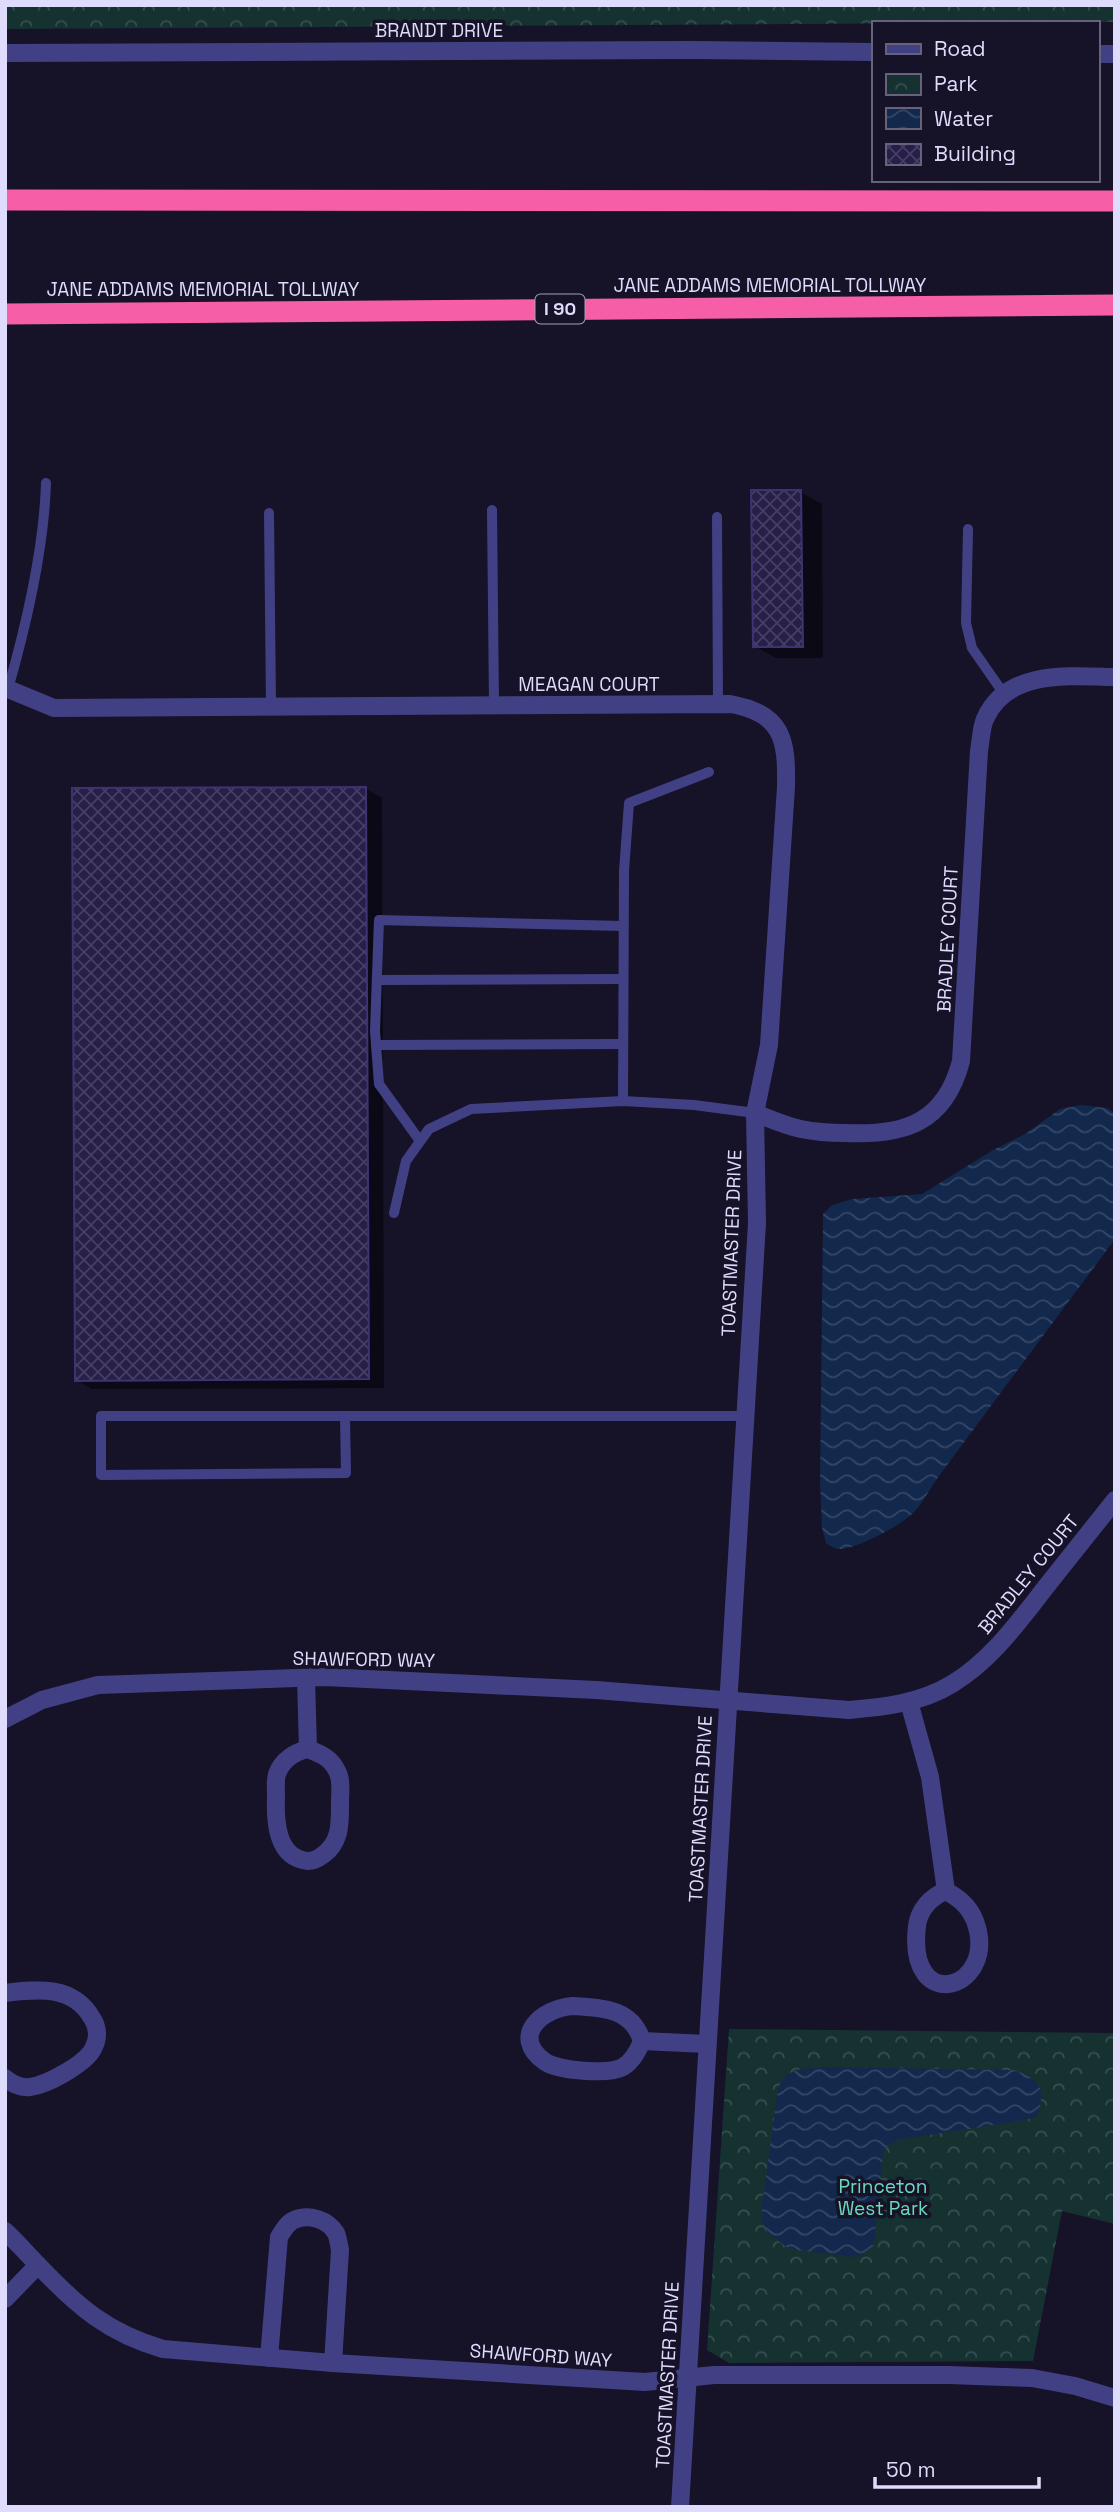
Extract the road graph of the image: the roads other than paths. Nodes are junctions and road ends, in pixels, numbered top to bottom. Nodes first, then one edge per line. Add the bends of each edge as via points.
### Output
1 (872, 52) edge
2 (5, 53) edge
3 (5, 200) edge
4 (1115, 201) edge
5 (1115, 305) edge
6 (5, 314) edge
7 (46, 483) dead end
8 (492, 510) dead end
9 (269, 513) dead end
10 (717, 517) dead end
11 (968, 529) dead end
12 (1115, 677) edge
13 (8, 689) joint
14 (1004, 694) junction
15 (718, 704) junction
16 (494, 705) junction
17 (271, 706) junction
18 (709, 772) dead end
19 (623, 926) junction
20 (623, 979) junction
21 (377, 981) junction
22 (622, 1044) junction
23 (376, 1045) junction
24 (623, 1101) junction
25 (755, 1113) junction
26 (420, 1140) junction
27 (394, 1213) dead end
28 (745, 1416) junction
29 (345, 1417) junction
30 (1115, 1500) edge
31 (306, 1678) junction
32 (727, 1700) junction
33 (909, 1702) junction
34 (5, 1718) edge
35 (309, 1749) junction
36 (946, 1891) junction
37 (5, 1993) edge
38 (642, 2041) junction
39 (707, 2044) junction
40 (5, 2078) edge
41 (5, 2231) edge
42 (38, 2266) junction
43 (5, 2299) edge
44 (269, 2357) junction
45 (333, 2363) junction
46 (687, 2376) junction
47 (1115, 2398) edge
48 (680, 2507) edge

1 - 2 street, BRANDT DRIVE
3 - 4 highway
5 - 6 highway, JANE ADDAMS MEMORIAL TOLLWAY / I 90
7 - 13 lane via 44,526
8 - 16 lane
9 - 17 lane
10 - 15 lane
11 - 14 lane via 966,623 972,648
12 - 14 street via 1038,679
13 - 17 street, MEAGAN COURT via 54,708
14 - 25 street, BRADLEY COURT via 984,722 979,751 961,1061 945,1099 916,1125 883,1133 800,1129
15 - 16 street, MEAGAN COURT
15 - 25 street, MEAGAN COURT via 761,713 777,730 787,751 769,1045
16 - 17 street, MEAGAN COURT
18 - 19 lane via 629,803
19 - 20 lane
19 - 21 lane via 379,920
20 - 21 lane
20 - 22 lane
21 - 23 lane
22 - 23 lane
22 - 24 lane
23 - 26 lane via 379,1084
24 - 25 lane
24 - 26 lane via 471,1109 429,1129
25 - 28 street, TOASTMASTER DRIVE via 757,1223
26 - 27 lane via 406,1161
28 - 29 lane
28 - 32 street, TOASTMASTER DRIVE
29 - 29 lane via 101,1416 101,1475 346,1473
30 - 33 street, BRADLEY COURT via 987,1658 950,1685
31 - 32 street, SHAWFORD WAY via 489,1684
31 - 34 street, SHAWFORD WAY via 98,1685 42,1700
31 - 35 street
32 - 33 street, BRADLEY COURT via 849,1710
32 - 39 street, TOASTMASTER DRIVE
33 - 36 street via 930,1777
35 - 35 street via 285,1761 276,1775 275,1809 285,1848 308,1861 331,1849 339,1833 340,1790 339,1772 325,1756
36 - 36 street via 970,1911 978,1937 971,1972 949,1984 926,1978 918,1961 916,1936 919,1916 936,1895
37 - 40 street via 50,1990 73,1996 88,2011 97,2037 82,2062 42,2084 28,2088
38 - 38 street via 634,2022 625,2015 573,2006 539,2017 531,2036 532,2047 555,2068 607,2071 632,2060
38 - 39 street
39 - 46 street, TOASTMASTER DRIVE
41 - 42 street, SHAWFORD WAY
42 - 43 street
42 - 44 street, SHAWFORD WAY via 99,2321 137,2341 163,2349
44 - 45 street, SHAWFORD WAY
44 - 45 street via 279,2237 295,2219 312,2217 327,2222 337,2234 340,2250
45 - 46 street, SHAWFORD WAY via 645,2382
46 - 47 street, SHAWFORD WAY via 1032,2378
46 - 48 street, TOASTMASTER DRIVE

